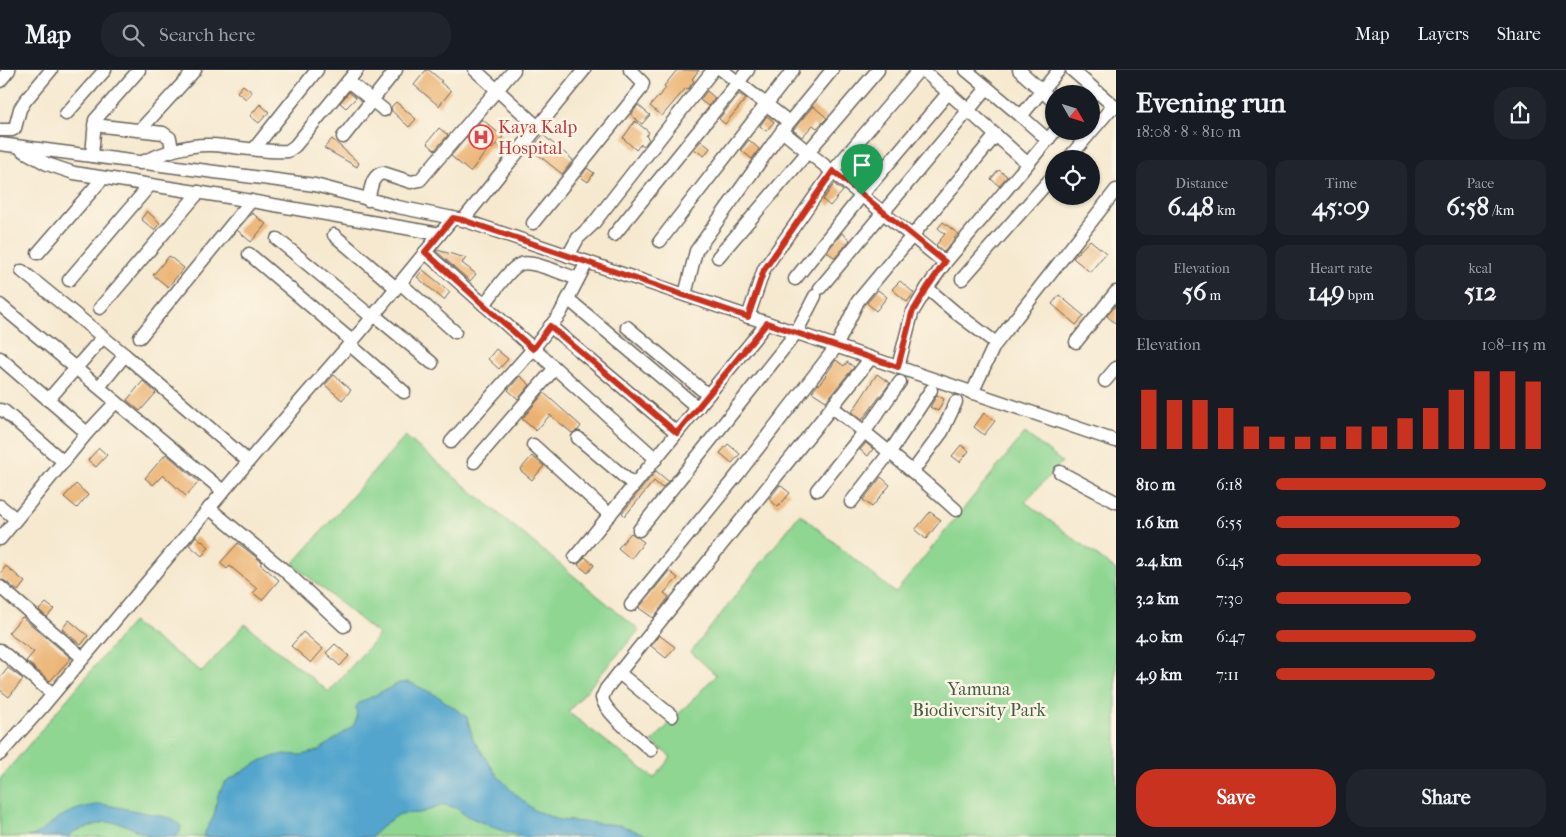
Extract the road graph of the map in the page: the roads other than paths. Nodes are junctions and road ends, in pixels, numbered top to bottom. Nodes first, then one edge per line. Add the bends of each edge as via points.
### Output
1 (9, 70) edge
2 (51, 70) edge
3 (105, 70) edge
4 (140, 70) edge
5 (195, 70) edge
6 (317, 70) edge
7 (357, 70) edge
8 (396, 70) edge
9 (476, 70) edge
10 (514, 70) edge
11 (630, 70) edge
12 (713, 70) edge
13 (722, 70) edge
14 (748, 70) edge
15 (793, 70) edge
16 (832, 70) edge
17 (878, 70) edge
18 (921, 70) edge
19 (966, 70) edge
20 (1018, 70) edge
21 (1059, 70) edge
22 (1072, 70) edge
23 (580, 72) edge
24 (0, 81) edge
25 (348, 81) junction
26 (738, 83) junction
27 (1085, 85) edge
28 (987, 88) junction
29 (497, 89) junction
30 (1042, 91) junction
31 (949, 92) junction
32 (1045, 94) edge
33 (1100, 97) edge
34 (372, 100) junction
35 (766, 105) junction
36 (1115, 107) edge
37 (968, 109) junction
38 (384, 110) dead end
39 (66, 114) dead end
40 (1021, 116) junction
41 (95, 123) junction
42 (538, 127) junction
43 (785, 127) junction
44 (0, 130) edge
45 (140, 130) junction
46 (1045, 131) edge
47 (996, 135) junction
48 (343, 137) dead end
49 (1048, 140) edge
50 (260, 142) junction
51 (0, 144) edge
52 (16, 146) junction
53 (172, 150) junction
54 (1076, 150) edge
55 (808, 152) junction
56 (92, 156) junction
57 (140, 163) junction
58 (1027, 163) junction
59 (833, 171) junction
60 (103, 178) junction
61 (150, 185) junction
62 (1045, 185) edge
63 (1116, 190) edge
64 (200, 192) junction
65 (862, 195) junction
66 (368, 200) junction
67 (251, 201) junction
68 (883, 212) junction
69 (458, 219) junction
70 (533, 223) dead end
71 (440, 234) junction
72 (334, 235) dead end
73 (614, 235) dead end
74 (912, 236) junction
75 (276, 239) dead end
76 (660, 241) dead end
77 (425, 252) junction
78 (38, 253) dead end
79 (249, 254) dead end
80 (568, 256) junction
81 (718, 257) dead end
82 (587, 262) junction
83 (945, 262) junction
84 (22, 271) dead end
85 (578, 279) junction
86 (794, 279) dead end
87 (962, 279) dead end
88 (69, 280) dead end
89 (398, 285) junction
90 (927, 288) junction
91 (1116, 292) edge
92 (685, 295) junction
93 (568, 299) junction
94 (0, 305) edge
95 (484, 305) junction
96 (100, 308) dead end
97 (373, 316) junction
98 (748, 317) junction
99 (767, 323) junction
100 (550, 326) junction
101 (626, 327) dead end
102 (455, 332) dead end
103 (796, 333) junction
104 (103, 337) junction
105 (140, 337) dead end
106 (1076, 342) dead end
107 (350, 343) junction
108 (836, 346) junction
109 (993, 347) junction
110 (533, 349) junction
111 (125, 356) junction
112 (0, 358) edge
113 (871, 358) junction
114 (432, 363) dead end
115 (898, 367) junction
116 (75, 368) junction
117 (555, 368) junction
118 (1116, 368) edge
119 (1105, 381) dead end
120 (900, 382) dead end
121 (99, 387) junction
122 (931, 390) dead end
123 (404, 392) dead end
124 (972, 393) junction
125 (708, 395) junction
126 (48, 400) junction
127 (116, 402) junction
128 (956, 402) dead end
129 (832, 407) junction
130 (698, 408) junction
131 (0, 410) edge
132 (865, 431) junction
133 (87, 433) junction
134 (677, 433) junction
135 (578, 438) dead end
136 (1116, 441) edge
137 (451, 442) dead end
138 (533, 445) dead end
139 (890, 452) junction
140 (656, 459) junction
141 (248, 461) junction
142 (64, 462) junction
143 (474, 462) dead end
144 (913, 471) junction
145 (1060, 472) dead end
146 (634, 485) junction
147 (817, 490) dead end
148 (223, 491) junction
149 (851, 502) dead end
150 (1116, 502) edge
151 (0, 506) edge
152 (209, 508) junction
153 (956, 510) dead end
154 (610, 515) junction
155 (16, 519) junction
156 (639, 530) dead end
157 (0, 539) edge
158 (575, 557) dead end
159 (0, 587) edge
160 (631, 605) dead end
161 (344, 626) dead end
162 (0, 650) edge
163 (83, 658) junction
164 (619, 673) junction
165 (53, 694) junction
166 (672, 716) dead end
167 (651, 750) dead end
168 (0, 754) edge

1 - 24 street
2 - 44 street via 25,101 15,128
3 - 39 street
4 - 41 street
5 - 45 street
6 - 50 street
7 - 25 street
8 - 34 street
9 - 29 street
10 - 29 street
11 - 70 street via 643,83 642,89
12 - 80 street via 593,224 578,238
13 - 26 street
14 - 26 street
15 - 35 street
16 - 43 street
17 - 55 street
18 - 31 street
18 - 59 street
19 - 28 street
20 - 30 street
21 - 30 street
22 - 27 street
23 - 42 street
25 - 34 street
25 - 50 street via 293,147 284,152
26 - 35 street
26 - 73 street
28 - 37 street
28 - 40 street
29 - 42 street
29 - 66 street via 422,178 411,182 378,174
30 - 32 street
30 - 40 street
31 - 37 street
31 - 65 street
33 - 36 street
34 - 38 street
34 - 48 street
35 - 43 street
35 - 76 street
36 - 54 street
37 - 47 street
37 - 68 street
40 - 46 street
41 - 45 street
41 - 56 street
42 - 69 street
43 - 55 street
43 - 92 street via 695,253
45 - 53 street via 167,134
47 - 58 street
47 - 74 street
49 - 58 street
50 - 53 street
51 - 52 street
52 - 56 street
52 - 60 street via 58,169
53 - 57 street
55 - 59 street
55 - 81 street
56 - 57 street
57 - 66 street via 315,186
58 - 83 street
59 - 65 street
59 - 98 street via 763,272
60 - 61 street
60 - 78 street
61 - 64 street
61 - 88 street
62 - 87 street
63 - 109 street
64 - 67 street
64 - 96 street
65 - 68 street
65 - 86 street
66 - 69 street
67 - 71 street
67 - 105 street
68 - 74 street
68 - 103 street via 818,292
69 - 71 street
69 - 80 street
71 - 77 street
72 - 89 street
74 - 83 street
74 - 108 street via 857,302
75 - 97 street
77 - 89 street
77 - 95 street
79 - 107 street
80 - 82 street
82 - 85 street
82 - 92 street
83 - 90 street
84 - 104 street
85 - 93 street
85 - 95 street via 523,263 510,273
89 - 97 street
89 - 102 street
90 - 109 street
90 - 115 street via 910,318
91 - 106 street
92 - 98 street
93 - 100 street
93 - 130 street
94 - 116 street
95 - 110 street
97 - 107 street
97 - 114 street
98 - 99 street
99 - 103 street
99 - 125 street
100 - 110 street
100 - 134 street
101 - 125 street
103 - 108 street
103 - 156 street
104 - 111 street
104 - 116 street
107 - 123 street
107 - 141 street
108 - 113 street
108 - 160 street via 738,474
109 - 124 street
110 - 117 street
110 - 137 street
111 - 121 street
111 - 141 street
112 - 126 street
113 - 115 street
113 - 129 street
115 - 124 street
116 - 121 street
116 - 126 street
117 - 140 street
117 - 143 street
118 - 119 street
120 - 132 street
121 - 127 street
122 - 139 street
124 - 136 street
125 - 130 street
126 - 133 street
127 - 133 street
127 - 148 street
128 - 144 street via 942,432
129 - 132 street
129 - 164 street
130 - 134 street
131 - 142 street
132 - 139 street
132 - 147 street
133 - 142 street
134 - 140 street
135 - 146 street
138 - 154 street
139 - 144 street
139 - 149 street
140 - 146 street
141 - 148 street
142 - 155 street
144 - 153 street
145 - 150 street
146 - 154 street
148 - 152 street
151 - 155 street
152 - 161 street via 284,570
152 - 163 street
154 - 158 street
155 - 157 street
159 - 163 street
162 - 165 street
163 - 165 street
164 - 166 street
164 - 167 street via 606,689 603,703
165 - 168 street

